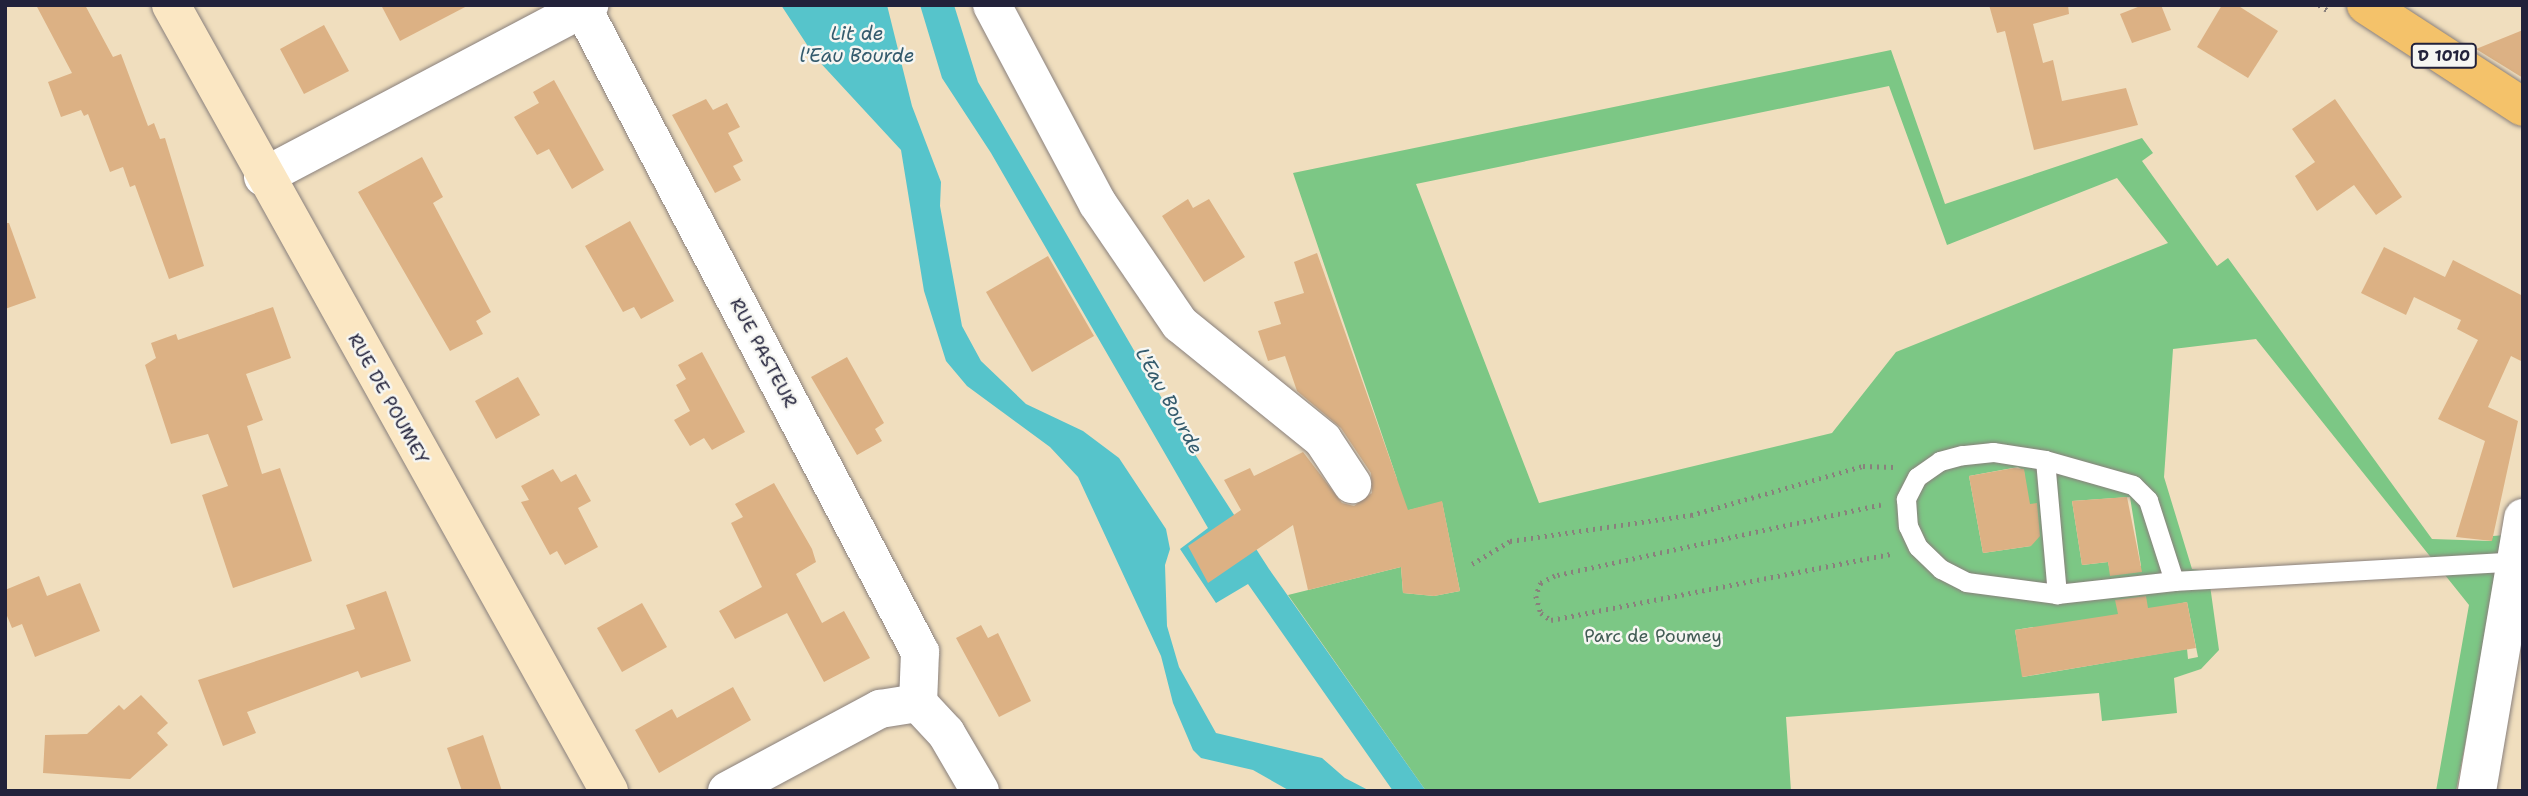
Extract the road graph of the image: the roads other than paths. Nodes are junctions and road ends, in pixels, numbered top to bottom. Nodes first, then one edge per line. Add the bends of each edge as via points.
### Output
1 (171, 5) edge
2 (992, 5) edge
3 (2365, 5) edge
4 (586, 7) edge
5 (2523, 107) edge
6 (263, 177) junction
7 (2045, 460) junction
8 (1352, 484) dead end
9 (2523, 518) edge
10 (2516, 561) junction
11 (2174, 581) junction
12 (2057, 594) junction
13 (918, 703) junction
14 (608, 791) edge
15 (727, 791) edge
16 (980, 791) edge
17 (2477, 791) edge

1 - 6 street, RUE DE POUMEY
2 - 8 street via 1098,204 1180,324 1323,440
3 - 5 main road, D 1010
4 - 6 street, RUE PASTEUR
4 - 13 street, RUE PASTEUR via 920,652
6 - 14 street, RUE DE POUMEY
7 - 11 lane via 2133,485 2147,500
7 - 12 lane
7 - 12 lane via 1993,452 1940,461 1917,477 1906,499 1908,526 1918,547 1941,569 1966,582
9 - 10 street
10 - 11 lane
10 - 17 street
11 - 12 lane
13 - 15 street via 880,709
13 - 16 street via 946,733

